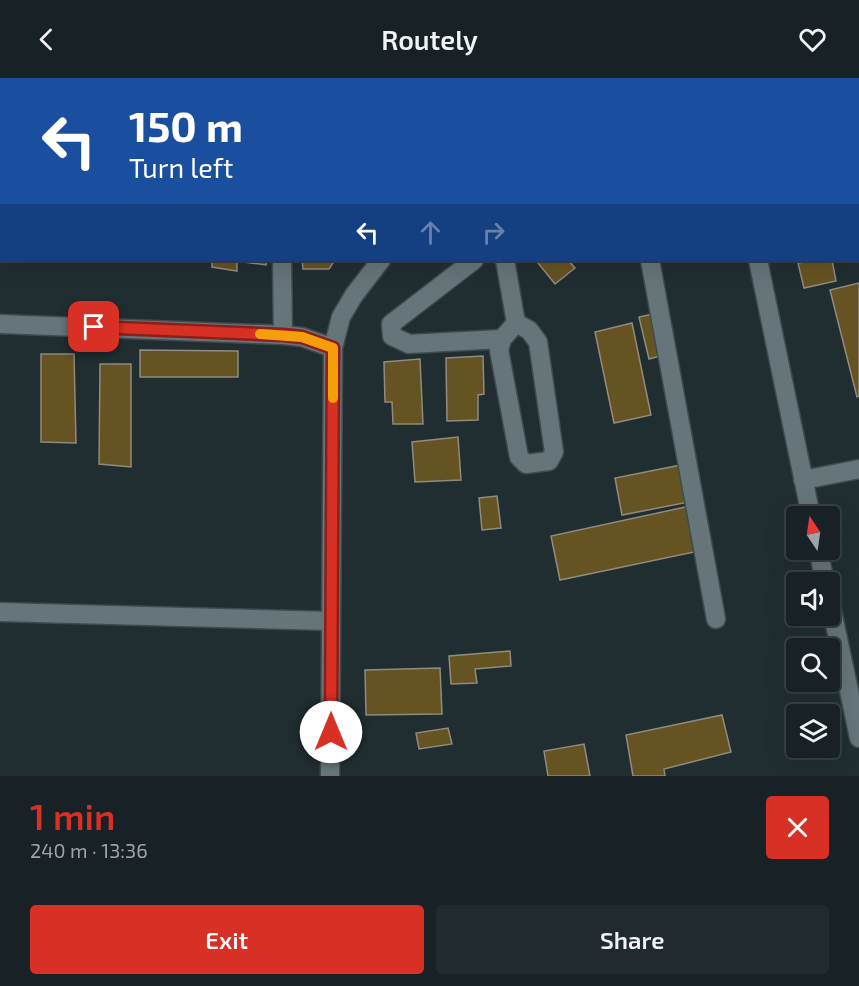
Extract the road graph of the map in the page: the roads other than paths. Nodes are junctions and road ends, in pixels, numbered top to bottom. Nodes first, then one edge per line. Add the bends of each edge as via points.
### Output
1 (282, 261) edge
2 (379, 261) edge
3 (473, 261) edge
4 (505, 261) edge
5 (650, 261) edge
6 (758, 261) edge
7 (516, 322) junction
8 (0, 324) edge
9 (283, 335) junction
10 (502, 339) junction
11 (333, 348) junction
12 (859, 468) edge
13 (803, 480) junction
14 (809, 506) edge
15 (0, 612) edge
16 (716, 619) dead end
17 (331, 621) junction
18 (835, 626) edge
19 (859, 738) edge
20 (330, 776) edge

1 - 9 street
2 - 11 street via 341,317
3 - 10 street via 391,324 392,336 409,344
4 - 7 street
5 - 16 street
6 - 13 street
7 - 10 street
7 - 10 street via 538,342 554,452 549,461 526,464 519,457 499,350
8 - 9 street
9 - 11 street
11 - 17 street
12 - 13 street
13 - 14 street
15 - 17 street
17 - 20 street
18 - 19 street

